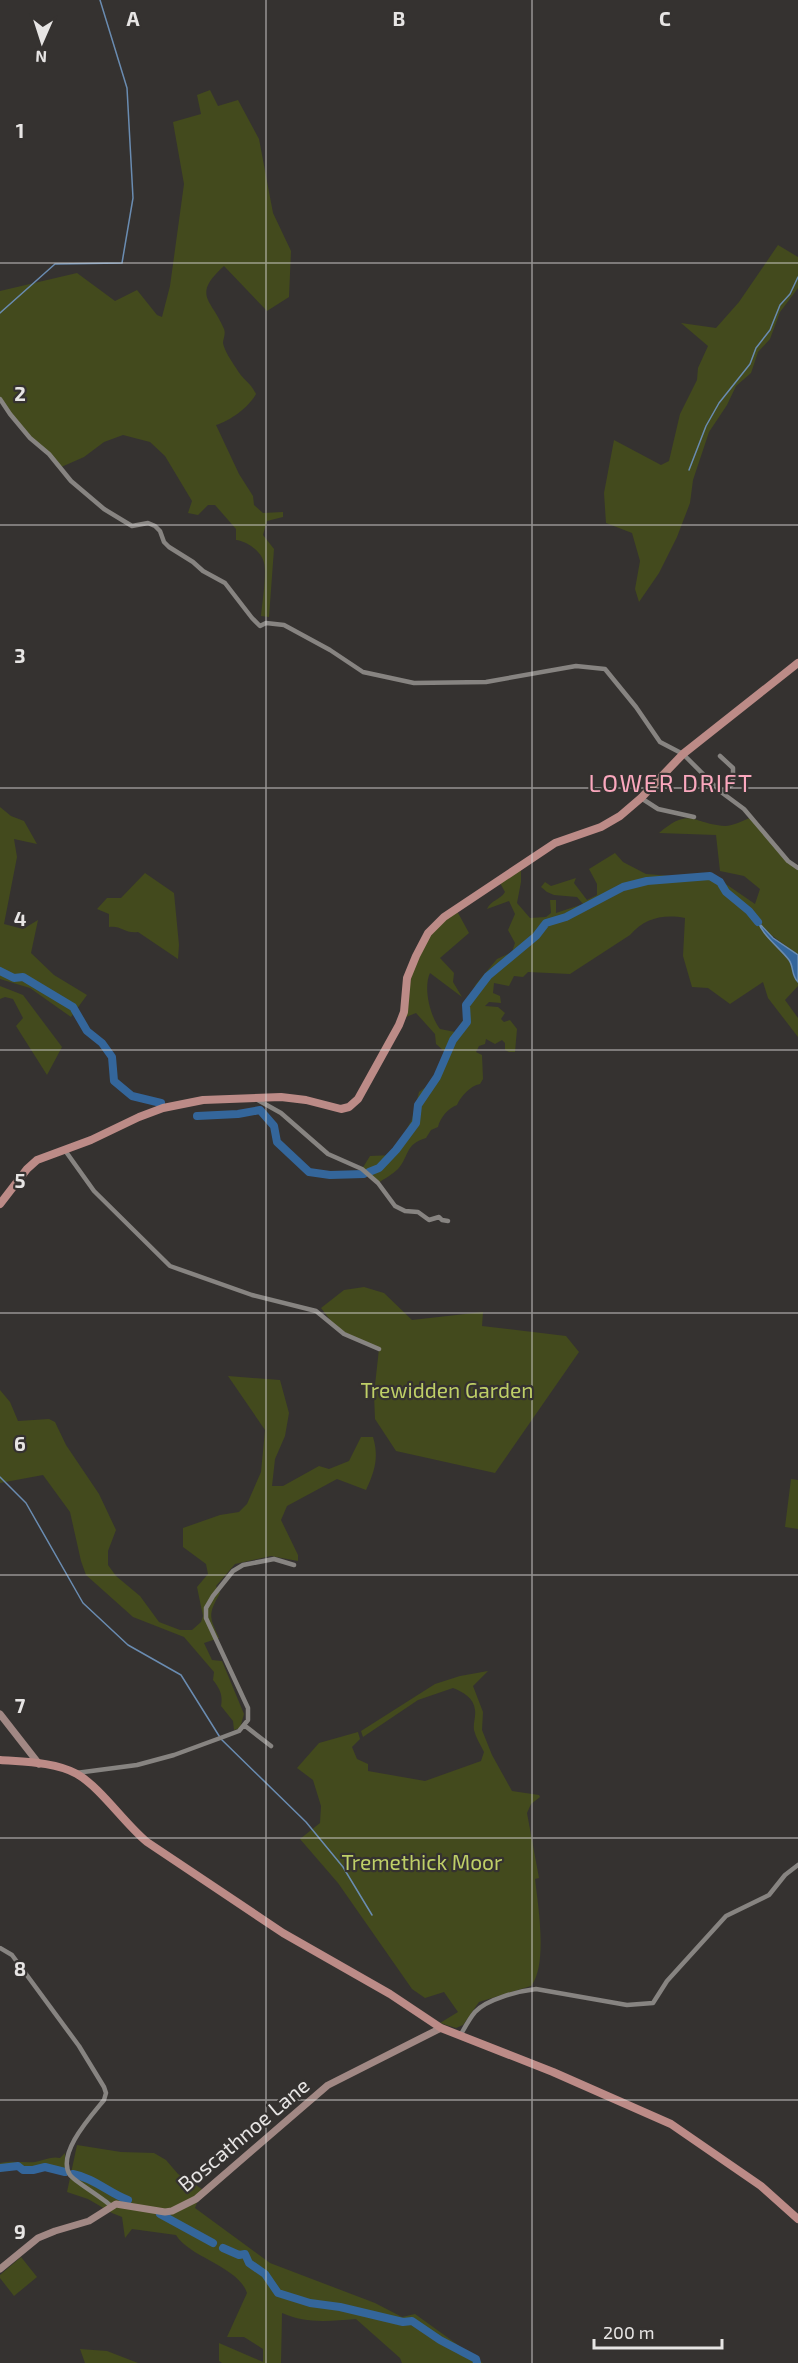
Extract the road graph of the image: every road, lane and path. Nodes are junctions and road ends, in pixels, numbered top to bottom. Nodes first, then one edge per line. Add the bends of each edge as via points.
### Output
1 (0, 399) edge
2 (798, 663) edge
3 (682, 754) junction
4 (720, 756) dead end
5 (721, 792) junction
6 (641, 798) junction
7 (694, 817) dead end
8 (798, 868) edge
9 (256, 1099) junction
10 (64, 1149) junction
11 (0, 1204) edge
12 (448, 1221) dead end
13 (379, 1349) dead end
14 (294, 1565) dead end
15 (0, 1714) edge
16 (244, 1725) junction
17 (271, 1746) dead end
18 (0, 1760) edge
19 (39, 1764) junction
20 (75, 1773) junction
21 (798, 1865) edge
22 (0, 1948) edge
23 (441, 2028) junction
24 (459, 2036) junction
25 (111, 2206) junction
26 (798, 2219) edge
27 (0, 2269) edge

1 - 3 street via 30,438 84,492 132,526 155,526 169,547 225,583 260,626 284,625 363,672 414,683 486,682 576,666 602,668 660,742
2 - 3 main road
3 - 5 street
3 - 6 main road
4 - 5 street via 733,768 733,784
5 - 8 street via 752,817
6 - 7 street via 658,809
6 - 9 main road via 601,827 569,837 541,852 444,917 428,933 407,978 399,1025 358,1099 349,1107 341,1109 281,1097
9 - 10 main road via 203,1100 163,1108
9 - 12 street via 281,1113 328,1154 362,1169 395,1206 418,1212 429,1220 439,1217
10 - 11 main road via 27,1169
10 - 13 street via 94,1191 170,1266 252,1295 316,1311 344,1334
14 - 16 street via 274,1559 243,1565 206,1608 206,1618 248,1708
15 - 19 street
16 - 17 street
16 - 20 street via 239,1731 174,1755 137,1765
18 - 19 main road
19 - 20 main road
20 - 23 main road via 162,1853 308,1949 390,1994
21 - 24 street via 769,1895 726,1916 667,1981 653,2003 627,2005 536,1989 521,1991 486,2004
22 - 25 street via 12,1955 104,2087 104,2100 71,2146 67,2167 70,2176
23 - 24 main road
23 - 25 street, Boscathnoe Lane via 328,2085 196,2199 165,2212
24 - 26 main road via 671,2124 760,2186
25 - 27 street via 89,2221 38,2238

